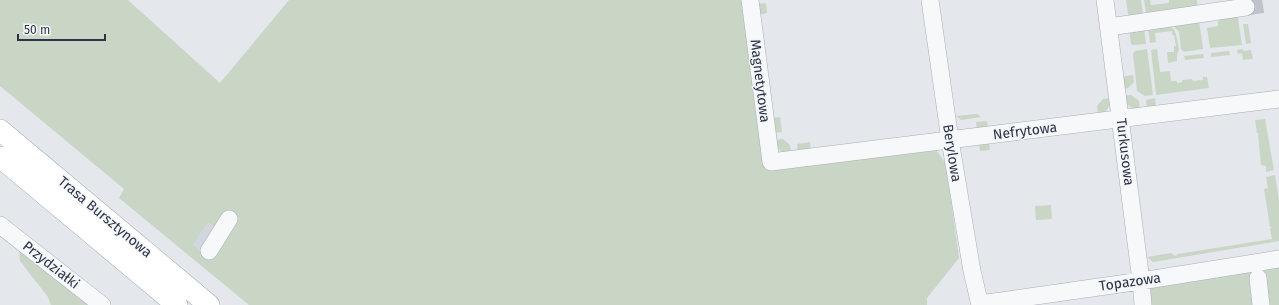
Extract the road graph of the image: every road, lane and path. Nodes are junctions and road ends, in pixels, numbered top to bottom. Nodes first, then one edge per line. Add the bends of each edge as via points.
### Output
1 (750, 0) edge
2 (930, 0) edge
3 (1105, 0) edge
4 (1246, 7) tunnel mouth
5 (1109, 27) junction
6 (1279, 99) edge
7 (1120, 119) junction
8 (0, 130) edge
9 (950, 140) junction
10 (0, 157) edge
11 (771, 162) joint
12 (229, 219) dead end
13 (0, 225) edge
14 (209, 251) dead end
15 (1279, 259) edge
16 (1258, 278) dead end
17 (1141, 281) junction
18 (980, 304) edge
19 (102, 305) edge
20 (177, 305) edge
21 (210, 305) edge
22 (1143, 305) edge
23 (1261, 305) edge

1 - 11 street, Magnetytowa
2 - 9 street, Berylowa
3 - 5 street, Turkusowa
4 - 5 street
5 - 7 street, Turkusowa
6 - 7 street, Nefrytowa
7 - 9 street, Nefrytowa
7 - 17 street, Turkusowa
8 - 21 main road, Trasa Bursztynowa
9 - 11 street, Nefrytowa
9 - 18 street, Berylowa
10 - 20 main road, Trasa Bursztynowa
12 - 14 street
13 - 19 street, Przydziałki
15 - 17 street, Topazowa
16 - 23 street
17 - 18 street, Topazowa
17 - 22 street, Turkusowa

